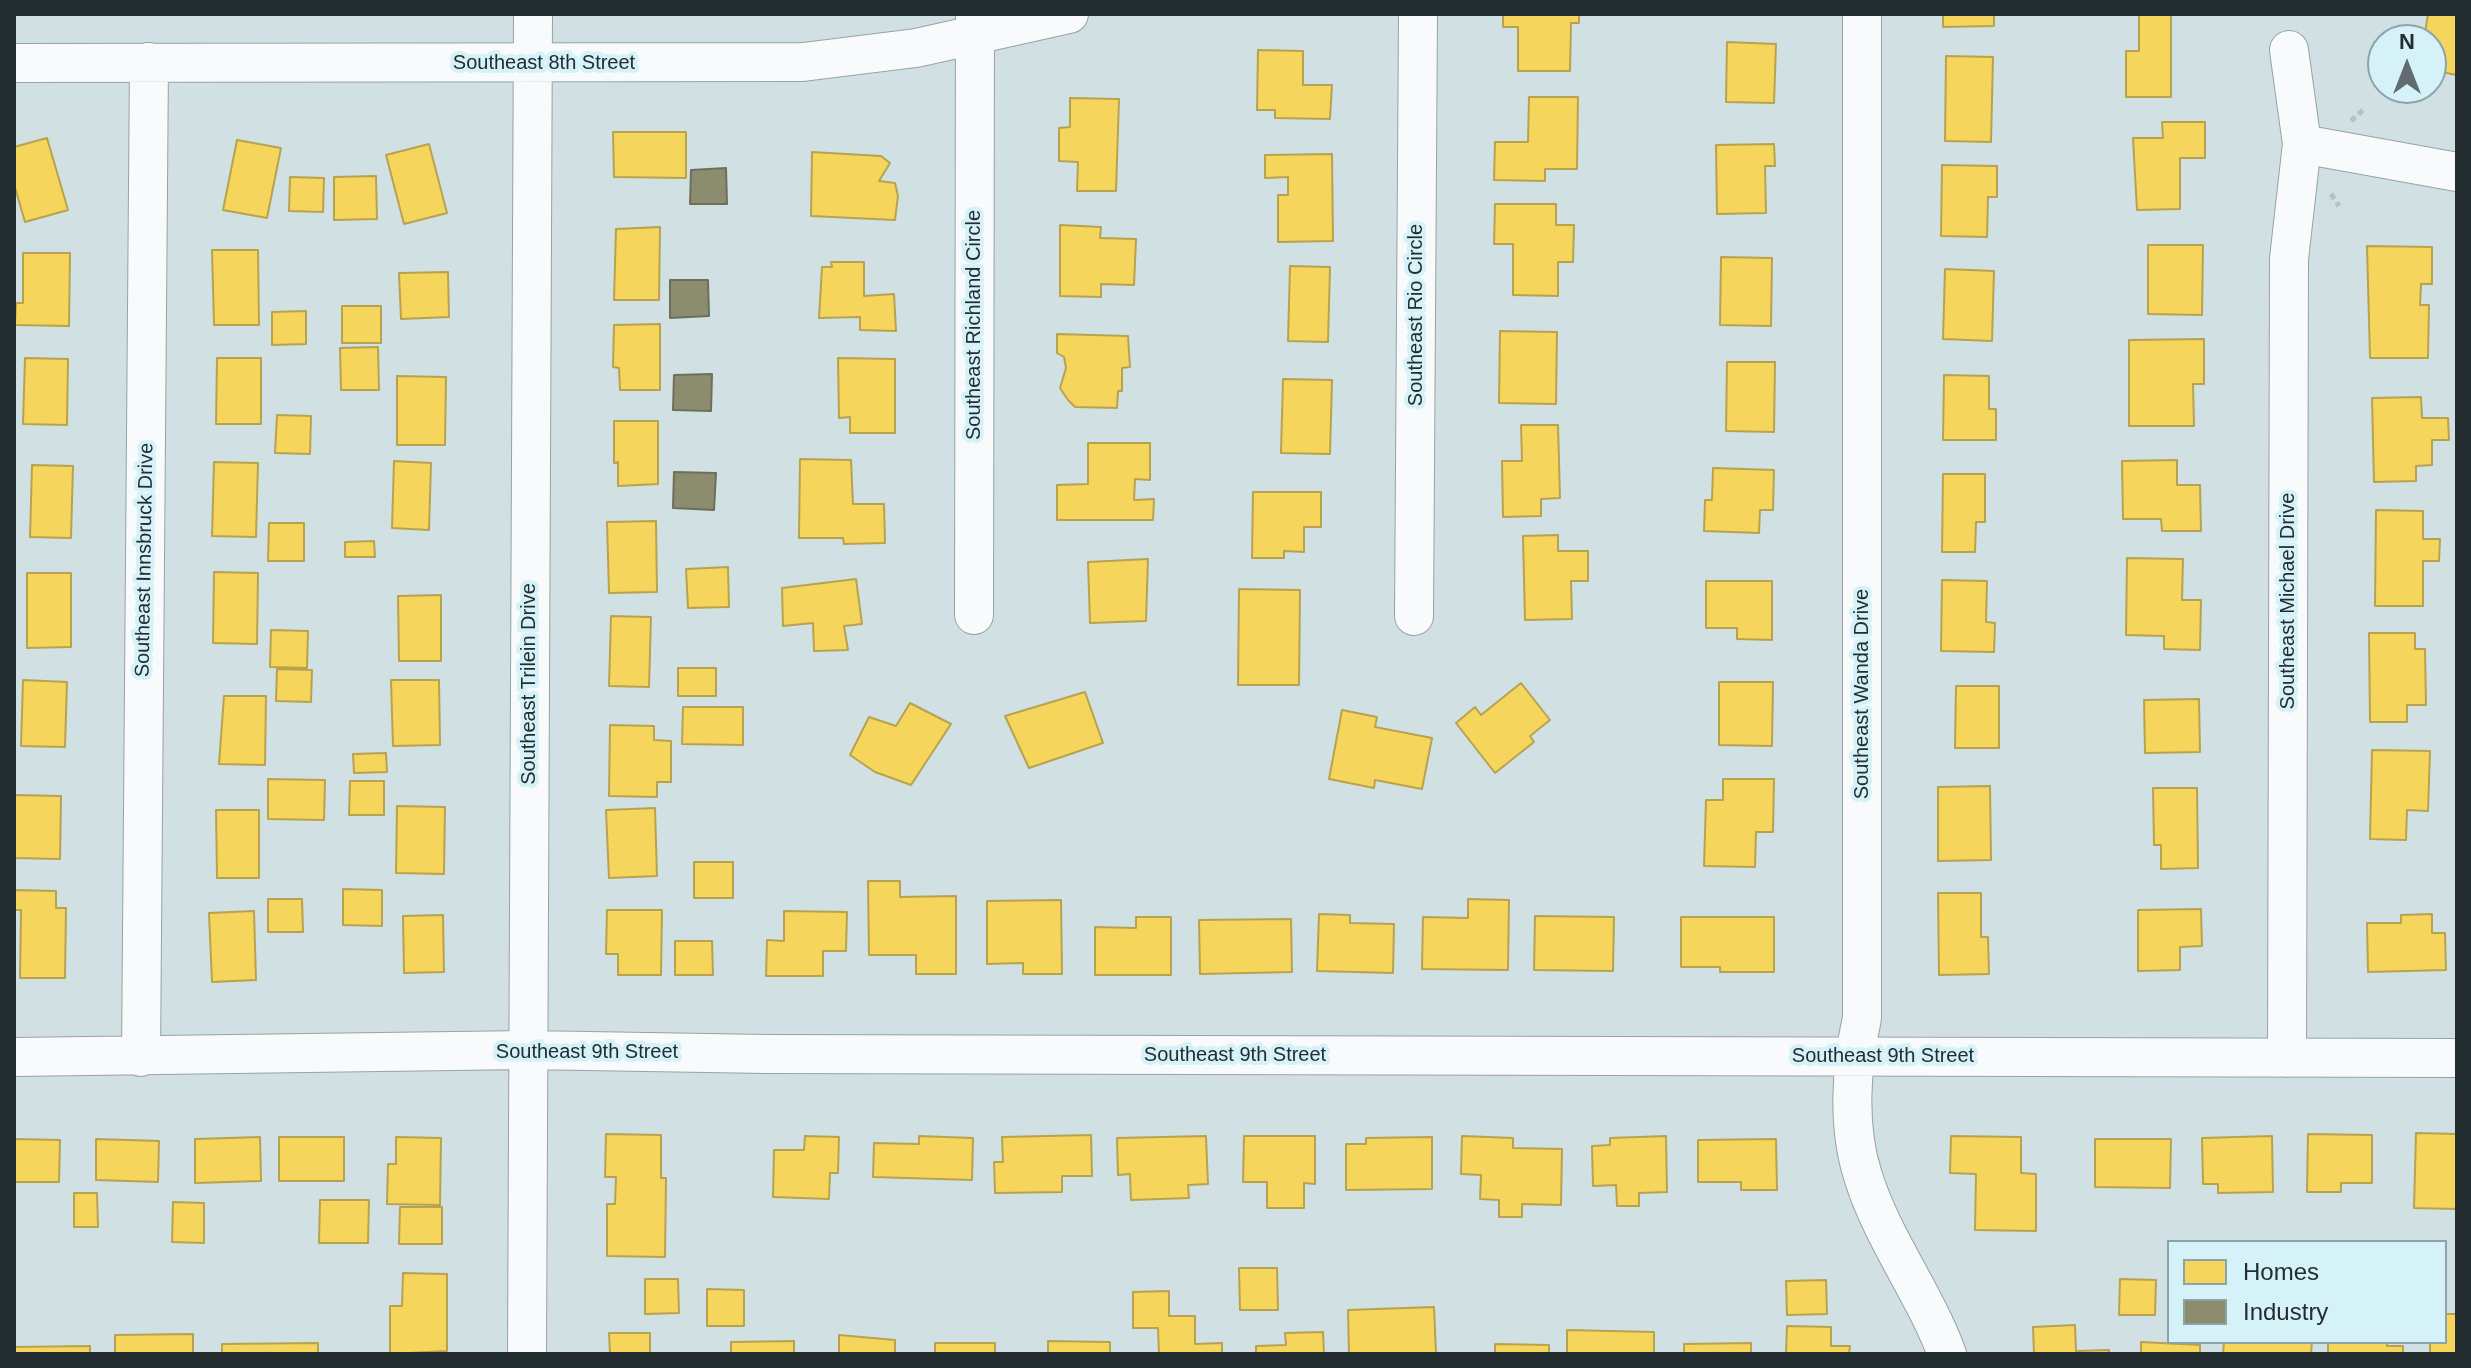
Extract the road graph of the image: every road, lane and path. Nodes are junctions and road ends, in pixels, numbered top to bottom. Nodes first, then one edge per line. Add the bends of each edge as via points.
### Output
1 (533, 14) edge
2 (1069, 14) edge
3 (1418, 14) edge
4 (1862, 14) edge
5 (975, 25) edge
6 (2289, 50) dead end
7 (149, 62) junction
8 (533, 62) junction
9 (14, 63) edge
10 (2302, 144) junction
11 (2457, 172) edge
12 (974, 615) dead end
13 (1414, 616) dead end
14 (527, 1050) junction
15 (1854, 1056) junction
16 (14, 1057) edge
17 (141, 1057) junction
18 (2287, 1058) junction
19 (2457, 1058) edge
20 (527, 1354) edge
21 (1947, 1354) edge

1 - 8 street, Southeast Trilein Drive
2 - 5 street, Southeast 8th Street
3 - 13 street, Southeast Rio Circle
4 - 15 street, Southeast Wanda Drive via 1862,1018
5 - 8 street, Southeast 8th Street via 902,51 803,62
5 - 12 street, Southeast Richland Circle
6 - 10 street, Southeast Michael Drive
7 - 8 street, Southeast 8th Street
7 - 9 street, Southeast 8th Street
7 - 17 street, Southeast Innsbruck Drive
8 - 14 street, Southeast Trilein Drive
10 - 11 street
10 - 18 street, Southeast Michael Drive via 2289,259
14 - 15 street, Southeast 9th Street
14 - 17 street, Southeast 9th Street
14 - 20 street, Southeast Trilein Drive
15 - 18 street, Southeast 9th Street
15 - 21 street, Southeast Wanda Drive via 1856,1150 1863,1177
16 - 17 street, Southeast 9th Street
18 - 19 street, Southeast 9th Street

